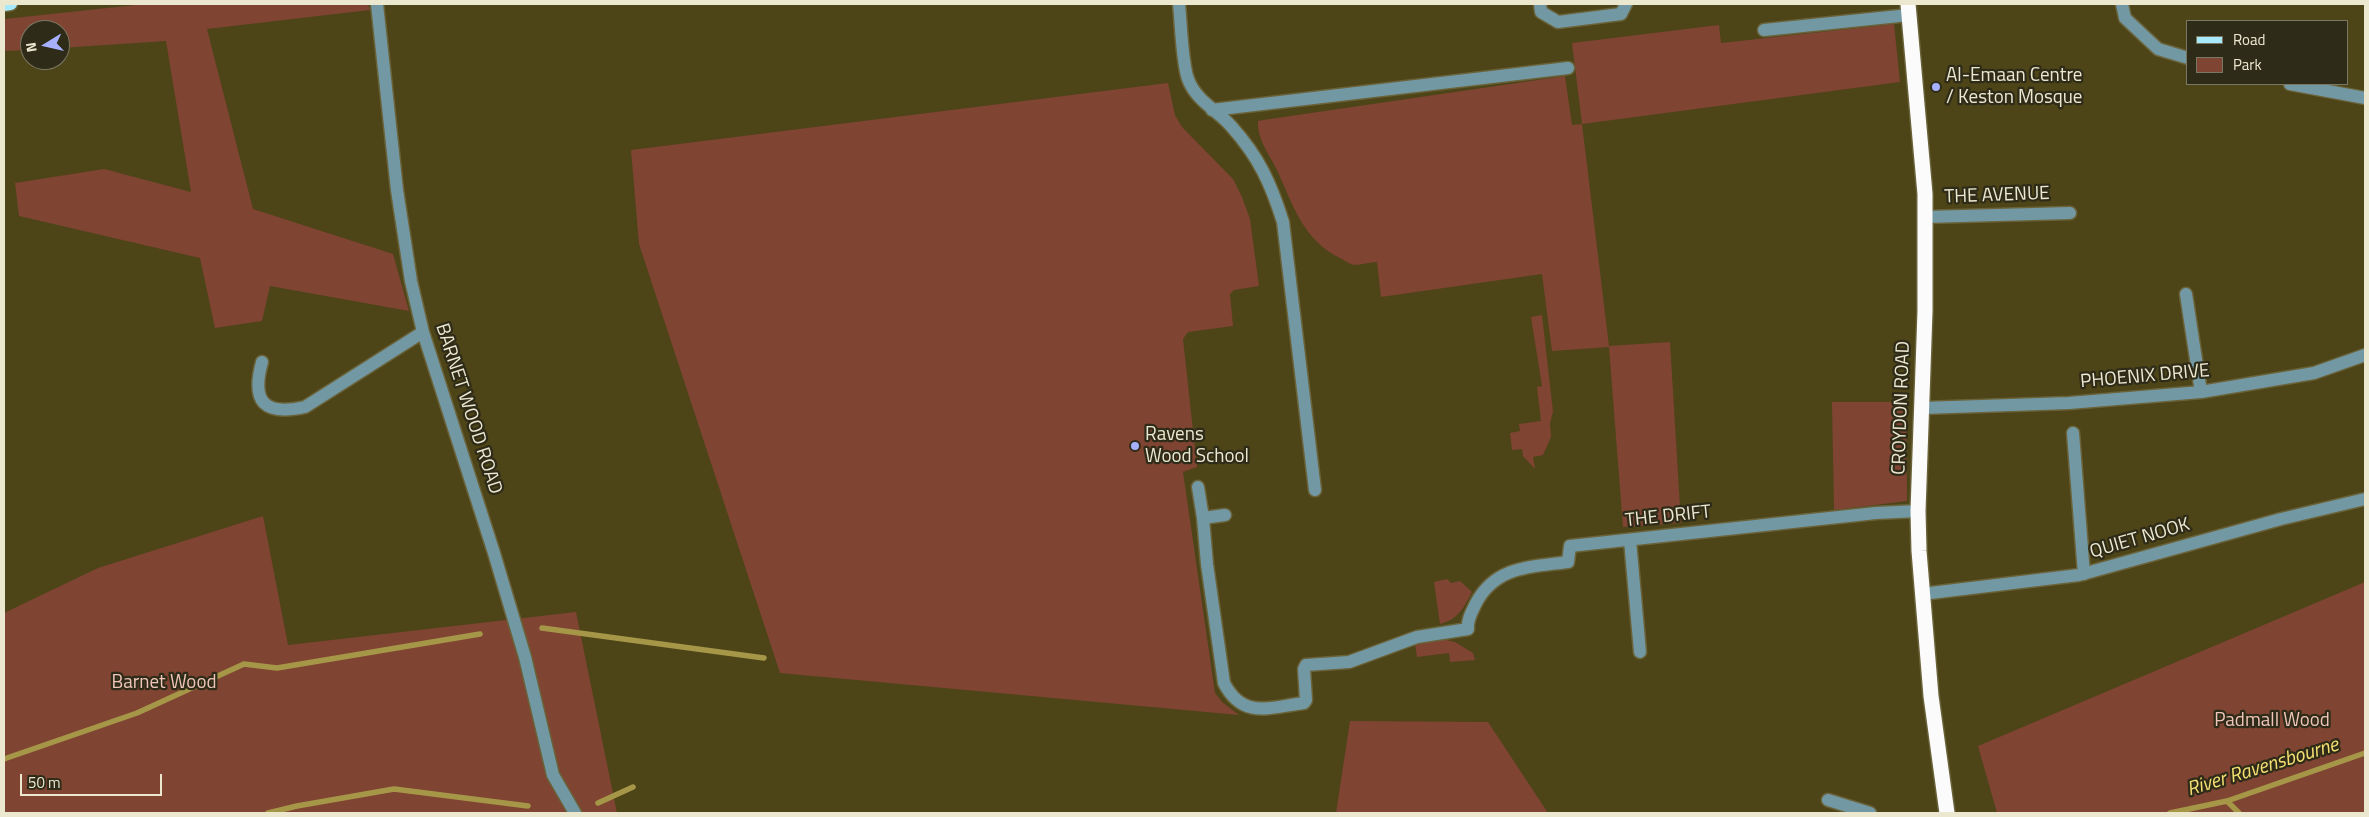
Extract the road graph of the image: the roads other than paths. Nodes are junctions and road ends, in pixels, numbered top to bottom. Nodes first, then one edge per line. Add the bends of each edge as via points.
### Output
1 (4, 4) edge
2 (11, 4) edge
3 (376, 4) edge
4 (1179, 4) edge
5 (1540, 4) edge
6 (1626, 4) edge
7 (2122, 4) edge
8 (1908, 9) edge
9 (1764, 30) dead end
10 (2186, 57) edge
11 (1568, 68) dead end
12 (2295, 85) edge
13 (2365, 98) edge
14 (1212, 110) junction
15 (2070, 213) dead end
16 (1925, 217) junction
17 (2186, 294) dead end
18 (423, 332) junction
19 (2365, 355) edge
20 (262, 362) dead end
21 (2201, 392) junction
22 (1923, 408) junction
23 (2073, 433) dead end
24 (1198, 487) dead end
25 (1315, 490) dead end
26 (2365, 499) edge
27 (1918, 511) junction
28 (1225, 515) dead end
29 (1203, 518) junction
30 (1630, 540) junction
31 (2084, 574) junction
32 (1922, 594) junction
33 (1640, 652) dead end
34 (1828, 800) dead end
35 (575, 813) edge
36 (1870, 813) edge
37 (1947, 813) edge

1 - 2 main road
3 - 18 street, BARNET WOOD ROAD via 397,190 411,281
4 - 14 street via 1188,79 1201,101
5 - 6 street via 1541,12 1558,22 1622,14
7 - 10 street via 2125,18 2158,49
8 - 9 street
8 - 16 highway, CROYDON ROAD
11 - 14 street
12 - 13 street
14 - 25 street via 1230,124 1254,153 1272,186 1283,222
15 - 16 street, THE AVENUE
16 - 22 highway, CROYDON ROAD
17 - 21 street
18 - 20 street via 305,408 284,412 270,409 260,398 257,381
18 - 35 street, BARNET WOOD ROAD via 523,648 553,775
19 - 21 street, PHOENIX DRIVE via 2314,373
21 - 22 street, PHOENIX DRIVE via 2069,403
22 - 27 highway, CROYDON ROAD
23 - 31 street
24 - 29 street
26 - 31 street, QUIET NOOK
27 - 30 street, THE DRIFT
27 - 32 highway, CROYDON ROAD
28 - 29 street
29 - 30 street, THE DRIFT via 1224,683 1238,704 1252,709 1304,703 1306,666 1349,662 1417,637 1468,628 1467,621 1482,592 1509,571 1568,562 1570,546
30 - 33 street
31 - 32 street, QUIET NOOK
32 - 37 highway, CROYDON ROAD via 1931,696
34 - 36 street

